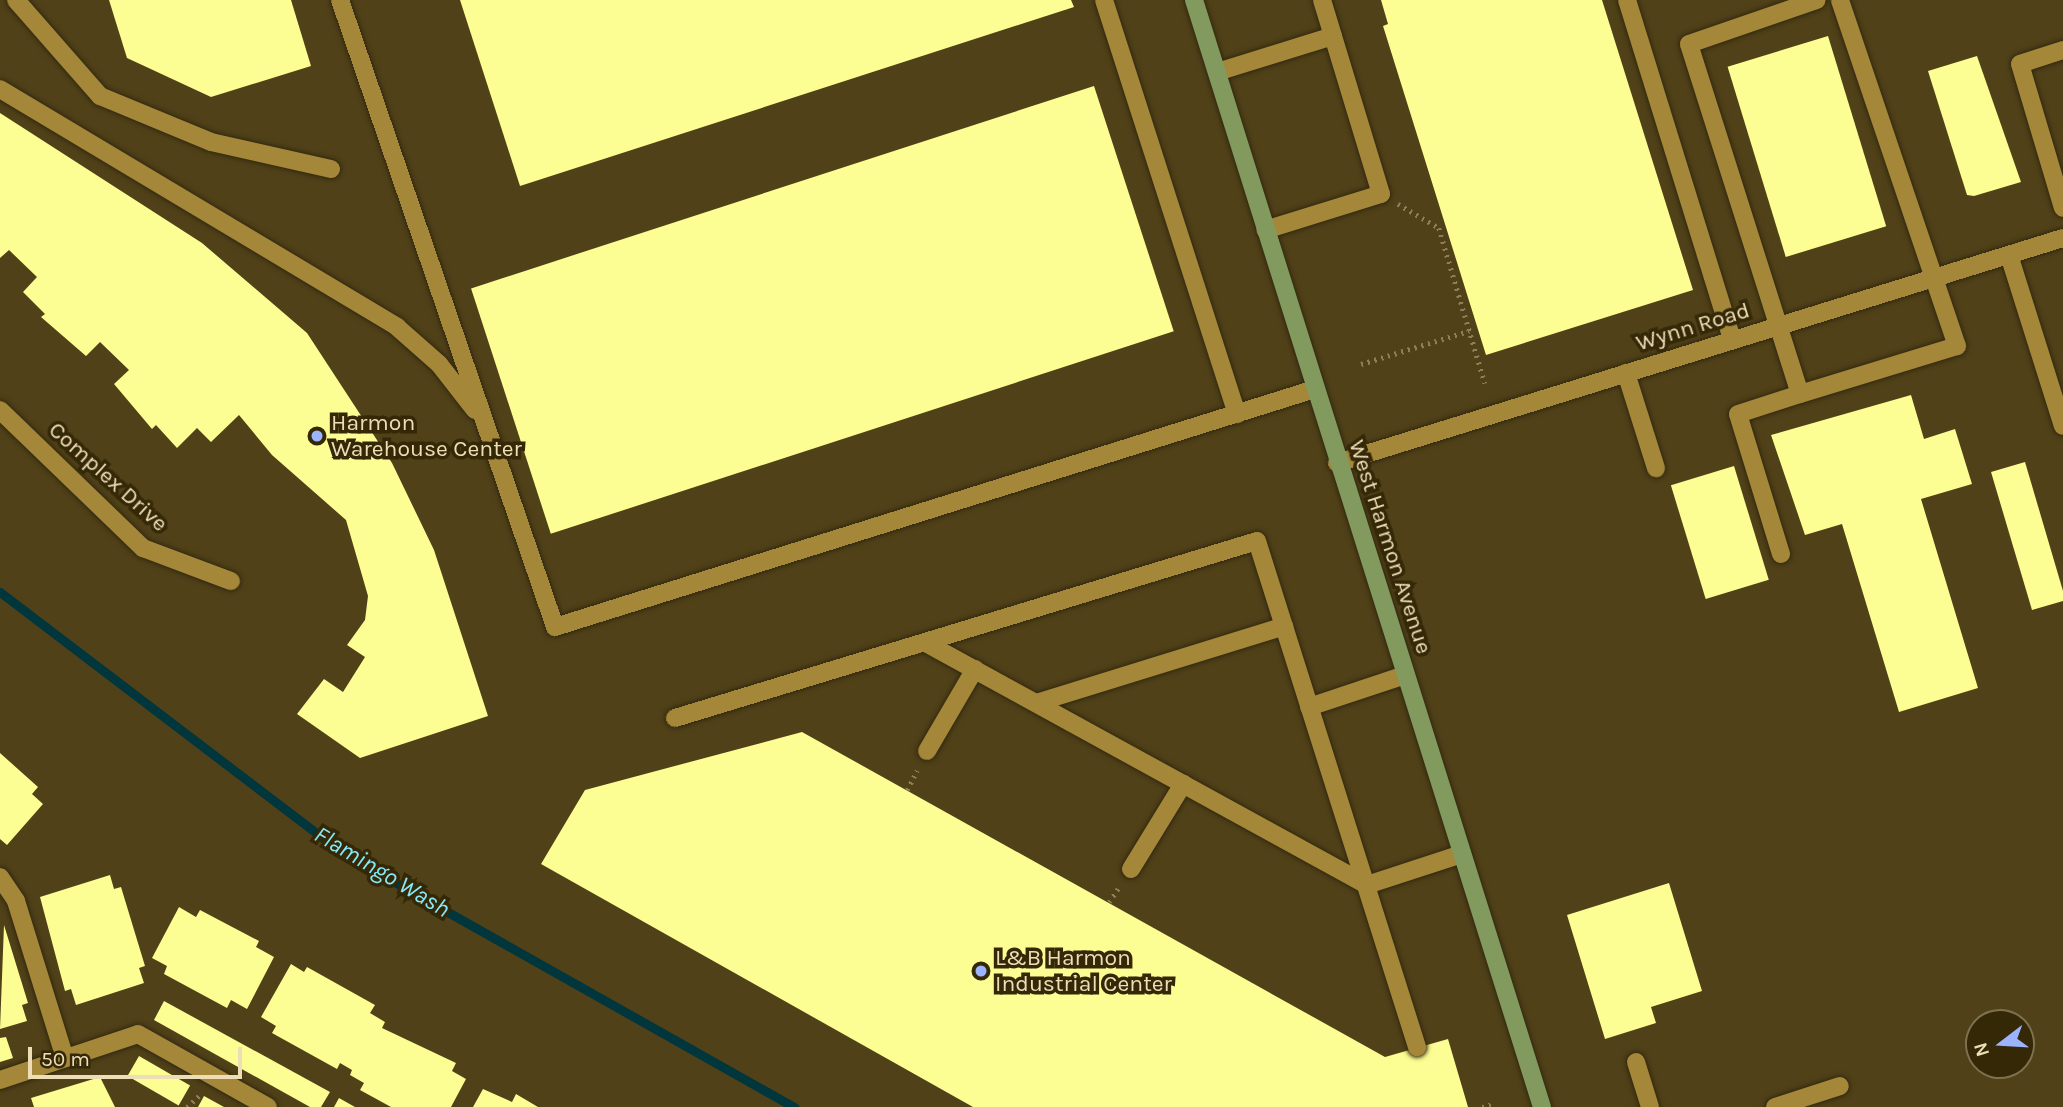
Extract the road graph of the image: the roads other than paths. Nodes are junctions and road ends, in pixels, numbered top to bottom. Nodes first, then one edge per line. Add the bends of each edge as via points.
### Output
1 (16, 0) edge
2 (340, 0) edge
3 (1104, 0) edge
4 (1194, 0) edge
5 (1322, 0) edge
6 (1627, 0) edge
7 (1817, 0) edge
8 (1840, 0) edge
9 (1333, 36) junction
10 (2063, 50) edge
11 (1217, 72) junction
12 (0, 89) edge
13 (331, 169) dead end
14 (2063, 208) edge
15 (1265, 230) junction
16 (2063, 238) edge
17 (2009, 254) junction
18 (1935, 276) junction
19 (1777, 326) junction
20 (1732, 340) junction
21 (1626, 373) junction
22 (1315, 389) junction
23 (1800, 394) junction
24 (0, 410) edge
25 (1237, 414) junction
26 (485, 422) junction
27 (2063, 426) edge
28 (1337, 463) junction
29 (1656, 468) dead end
30 (1781, 554) dead end
31 (231, 582) dead end
32 (1284, 626) junction
33 (926, 643) junction
34 (975, 670) junction
35 (1405, 675) junction
36 (1036, 703) junction
37 (1309, 707) junction
38 (675, 718) dead end
39 (927, 751) dead end
40 (1182, 784) junction
41 (1462, 854) junction
42 (1131, 869) dead end
43 (0, 877) edge
44 (1367, 885) junction
45 (1417, 1047) dead end
46 (65, 1058) junction
47 (1636, 1062) dead end
48 (0, 1080) edge
49 (1840, 1086) dead end
50 (268, 1107) edge
51 (1542, 1107) edge
52 (1650, 1107) edge
53 (1775, 1107) edge

1 - 13 street via 100,96 211,142
2 - 26 street
3 - 25 street
4 - 11 main road, West Harmon Avenue
5 - 9 street
6 - 20 street
7 - 19 street via 1689,44
8 - 18 street
9 - 11 street
9 - 15 street via 1381,194
10 - 14 street via 2020,64
11 - 15 main road, West Harmon Avenue
12 - 26 street via 397,327 439,364
15 - 22 main road, West Harmon Avenue
16 - 17 street, Wynn Road
17 - 18 street, Wynn Road
17 - 27 street
18 - 19 street, Wynn Road
18 - 23 street via 1957,346
19 - 20 street, Wynn Road
19 - 23 street
20 - 21 street, Wynn Road
21 - 28 street, Wynn Road
21 - 29 street
22 - 25 street
22 - 28 main road, West Harmon Avenue
23 - 30 street via 1738,414
24 - 31 street, Complex Drive via 143,548
25 - 26 street via 555,628
28 - 35 main road, West Harmon Avenue
32 - 33 street via 1256,541
32 - 36 street
32 - 37 street
33 - 34 street
33 - 38 street
34 - 36 street
34 - 39 street
35 - 37 street
35 - 41 main road, West Harmon Avenue
36 - 40 street
37 - 44 street
40 - 42 street
40 - 44 street
41 - 44 street
41 - 51 main road, West Harmon Avenue
43 - 46 street via 16,901
44 - 45 street
46 - 48 street
46 - 50 street via 138,1034
47 - 52 street
49 - 53 street

